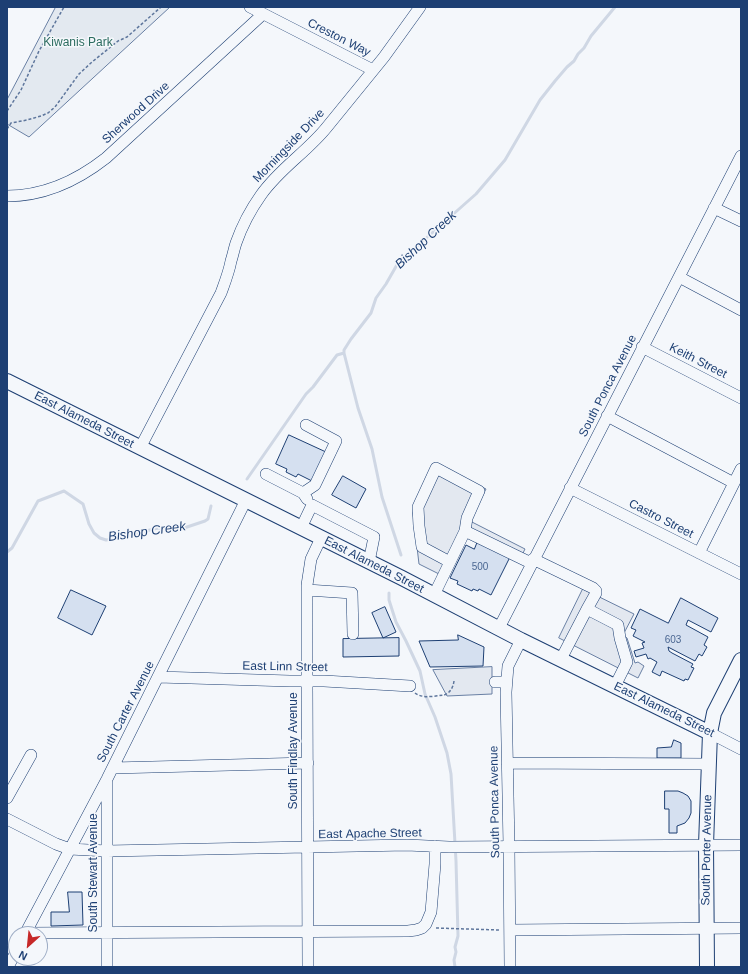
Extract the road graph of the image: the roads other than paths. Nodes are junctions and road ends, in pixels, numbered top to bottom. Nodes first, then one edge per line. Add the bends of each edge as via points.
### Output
1 (250, 7) edge
2 (420, 7) edge
3 (263, 14) junction
4 (373, 70) junction
5 (741, 156) edge
6 (7, 196) edge
7 (714, 208) junction
8 (741, 221) edge
9 (679, 277) junction
10 (741, 310) edge
11 (642, 347) junction
12 (7, 381) edge
13 (741, 398) edge
14 (607, 416) junction
15 (306, 425) dead end
16 (140, 448) junction
17 (741, 469) edge
18 (266, 474) dead end
19 (734, 483) junction
20 (570, 488) junction
21 (303, 493) junction
22 (246, 500) junction
23 (312, 505) junction
24 (301, 528) junction
25 (465, 531) junction
26 (321, 538) junction
27 (699, 553) junction
28 (532, 561) junction
29 (369, 562) junction
30 (450, 562) junction
31 (741, 574) edge
32 (307, 590) junction
33 (434, 595) junction
34 (587, 609) junction
35 (498, 628) junction
36 (353, 634) dead end
37 (521, 640) junction
38 (561, 660) junction
39 (741, 660) edge
40 (158, 677) junction
41 (307, 681) junction
42 (410, 686) dead end
43 (615, 686) junction
44 (710, 733) junction
45 (741, 749) edge
46 (31, 755) dead end
47 (308, 762) junction
48 (507, 763) junction
49 (709, 764) junction
50 (113, 768) junction
51 (107, 779) junction
52 (7, 798) edge
53 (7, 819) edge
54 (706, 845) junction
55 (741, 845) edge
56 (435, 846) junction
57 (509, 846) junction
58 (307, 848) junction
59 (70, 849) junction
60 (107, 851) junction
61 (29, 926) edge
62 (707, 928) junction
63 (741, 928) edge
64 (504, 930) junction
65 (308, 931) junction
66 (107, 933) junction
67 (48, 934) edge
68 (107, 967) edge
69 (308, 967) edge
70 (510, 967) edge
71 (707, 967) edge

1 - 3 street, Creston Way
2 - 4 street, Morningside Drive
3 - 4 street, Creston Way
3 - 6 street, Sherwood Drive via 94,167 70,182 48,190
4 - 16 street, Morningside Drive via 318,138 277,175 255,204 235,244 221,293
5 - 7 street, South Ponca Avenue
7 - 8 street
7 - 9 street, South Ponca Avenue
9 - 10 street
9 - 11 street, South Ponca Avenue
11 - 13 street, Keith Street
11 - 14 street, South Ponca Avenue
12 - 16 main road, East Alameda Street
14 - 19 street
14 - 20 street, South Ponca Avenue
15 - 21 street via 336,441 315,485
16 - 22 main road, East Alameda Street
17 - 19 street
18 - 21 street
19 - 27 street
20 - 27 street, Castro Street
20 - 28 street, South Ponca Avenue
21 - 23 street
22 - 24 main road, East Alameda Street
22 - 40 street, South Carter Avenue
23 - 24 street
23 - 29 street via 374,537
24 - 26 main road, East Alameda Street
25 - 28 street
25 - 30 street
25 - 30 street via 467,518 480,491 436,468 418,507 422,547
26 - 29 main road, East Alameda Street
26 - 32 street, South Findlay Avenue via 311,560
27 - 31 street, Castro Street
28 - 34 street via 593,588 596,593
28 - 35 street, South Ponca Avenue
29 - 33 main road, East Alameda Street
30 - 33 street
32 - 36 street via 352,593
32 - 41 street, South Findlay Avenue
33 - 35 main road, East Alameda Street
34 - 38 street
34 - 43 street via 618,625 627,662
35 - 37 main road, East Alameda Street
37 - 38 main road, East Alameda Street
37 - 48 street, South Ponca Avenue via 501,682
38 - 43 main road, East Alameda Street
39 - 44 main road, South Porter Avenue via 714,712
40 - 41 street, East Linn Street
40 - 50 street, South Carter Avenue
41 - 42 street, East Linn Street
41 - 47 street, South Findlay Avenue
43 - 44 main road, East Alameda Street
44 - 45 street, East Alameda Street
44 - 49 main road, South Porter Avenue
46 - 52 street
47 - 50 street
47 - 58 street, South Findlay Avenue
48 - 49 street
48 - 57 street, South Ponca Avenue
49 - 54 main road, South Porter Avenue
50 - 51 street, South Carter Avenue
51 - 59 street, South Carter Avenue
51 - 60 street, South Stewart Avenue
53 - 59 street, East Apache Street
54 - 55 street, East Apache Street
54 - 57 street, East Apache Street
54 - 62 main road, South Porter Avenue
56 - 57 street, East Apache Street
56 - 58 street, East Apache Street
56 - 65 street via 431,912 422,928 408,931
57 - 64 street, South Ponca Avenue
58 - 60 street, East Apache Street
58 - 65 street, South Findlay Avenue
59 - 60 street, East Apache Street
59 - 61 street, South Carter Avenue
60 - 66 street, South Stewart Avenue
62 - 63 street
62 - 64 street
62 - 71 main road, South Porter Avenue
64 - 70 street, South Ponca Avenue
65 - 66 street
65 - 69 street, South Findlay Avenue
66 - 67 street
66 - 68 street, South Stewart Avenue

